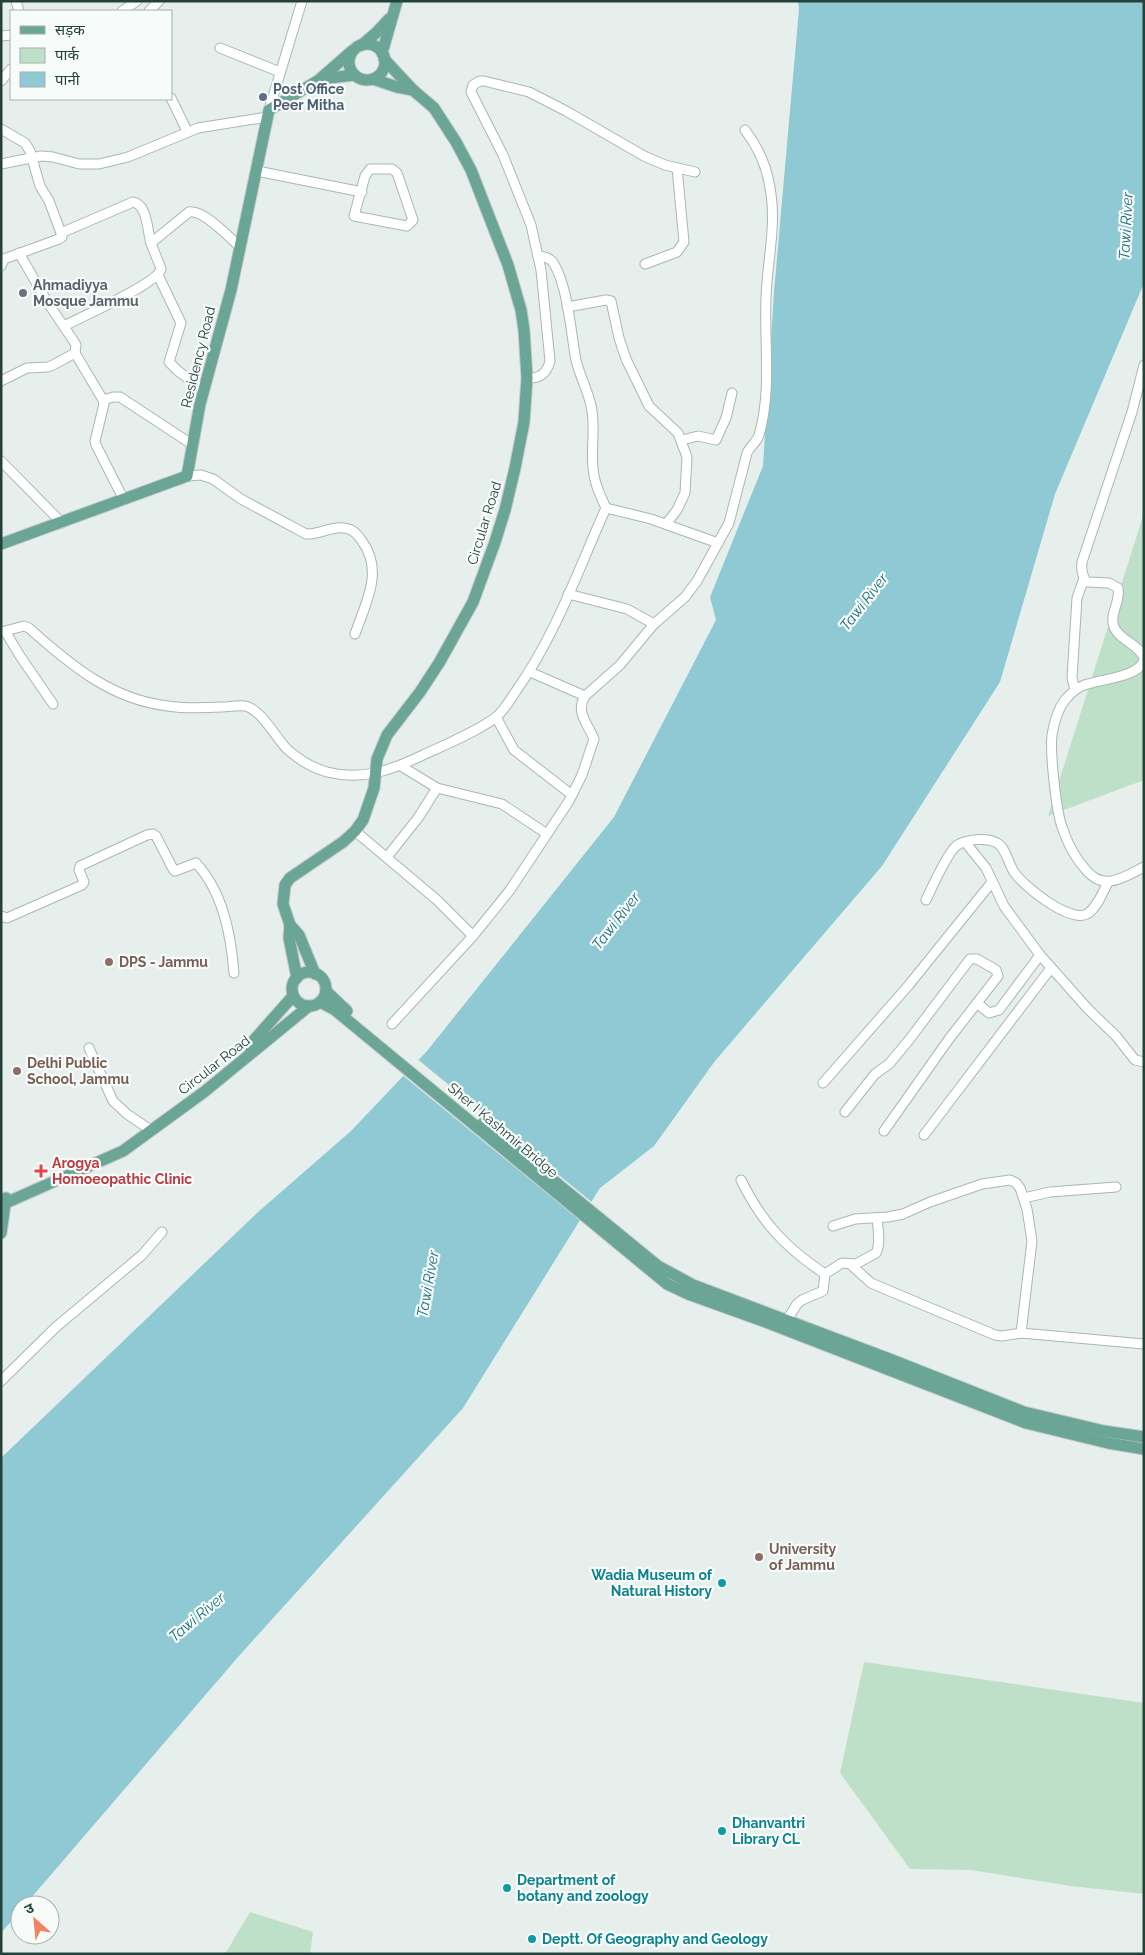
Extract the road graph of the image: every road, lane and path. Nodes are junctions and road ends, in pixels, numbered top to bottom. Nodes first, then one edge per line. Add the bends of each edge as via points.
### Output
1 (137, 1) edge
2 (302, 1) edge
3 (397, 1) edge
4 (124, 10) edge
5 (392, 16) junction
6 (220, 48) dead end
7 (357, 48) junction
8 (383, 56) junction
9 (10, 70) edge
10 (280, 72) junction
11 (354, 75) junction
12 (373, 79) junction
13 (319, 80) junction
14 (1, 81) edge
15 (413, 90) junction
16 (172, 100) edge
17 (268, 113) junction
18 (1, 130) edge
19 (745, 130) dead end
20 (187, 131) junction
21 (33, 158) junction
22 (1, 164) edge
23 (677, 168) junction
24 (257, 171) junction
25 (695, 172) dead end
26 (362, 192) junction
27 (61, 233) junction
28 (151, 243) junction
29 (240, 247) junction
30 (20, 253) junction
31 (538, 256) junction
32 (2, 260) edge
33 (645, 264) dead end
34 (158, 275) junction
35 (567, 307) junction
36 (64, 326) junction
37 (75, 352) junction
38 (1144, 365) edge
39 (528, 378) junction
40 (1, 381) edge
41 (204, 390) junction
42 (732, 393) dead end
43 (103, 400) junction
44 (682, 440) junction
45 (193, 445) junction
46 (1, 461) edge
47 (188, 476) junction
48 (124, 500) junction
49 (606, 508) junction
50 (62, 523) junction
51 (666, 524) junction
52 (718, 543) junction
53 (1, 544) edge
54 (1084, 578) junction
55 (568, 594) junction
56 (654, 624) junction
57 (3, 631) edge
58 (355, 634) dead end
59 (1144, 659) edge
60 (530, 672) junction
61 (1075, 690) junction
62 (585, 696) junction
63 (53, 704) dead end
64 (496, 718) junction
65 (401, 766) junction
66 (375, 774) junction
67 (438, 788) junction
68 (572, 795) junction
69 (356, 831) junction
70 (547, 834) junction
71 (965, 842) junction
72 (387, 857) junction
73 (1144, 867) edge
74 (992, 882) junction
75 (1108, 882) junction
76 (926, 900) dead end
77 (1, 916) edge
78 (290, 925) junction
79 (473, 936) junction
80 (1040, 955) junction
81 (1051, 968) junction
82 (234, 972) dead end
83 (315, 974) junction
84 (297, 978) junction
85 (326, 990) junction
86 (293, 996) junction
87 (320, 1002) junction
88 (977, 1003) junction
89 (309, 1006) junction
90 (337, 1008) junction
91 (392, 1024) dead end
92 (89, 1048) dead end
93 (250, 1054) junction
94 (1144, 1062) edge
95 (823, 1083) dead end
96 (845, 1112) dead end
97 (152, 1131) junction
98 (884, 1131) dead end
99 (924, 1135) dead end
100 (741, 1180) dead end
101 (1116, 1187) dead end
102 (1024, 1198) junction
103 (4, 1201) edge
104 (877, 1218) junction
105 (833, 1226) dead end
106 (162, 1232) dead end
107 (1, 1233) edge
108 (850, 1264) junction
109 (655, 1269) junction
110 (832, 1269) junction
111 (787, 1320) junction
112 (1021, 1333) junction
113 (1144, 1344) edge
114 (1, 1381) edge
115 (1144, 1437) edge
116 (1144, 1449) edge

1 - 4 street
2 - 10 street
3 - 5 main road
5 - 7 main road
5 - 8 main road
6 - 10 street
7 - 8 main road via 373,45
7 - 11 main road via 349,64
7 - 13 main road
8 - 12 main road via 382,71
8 - 15 main road, Circular Road
9 - 14 street
10 - 17 street
11 - 12 main road via 360,79
11 - 13 main road
12 - 15 main road
13 - 17 main road
15 - 39 main road, Circular Road via 434,108 472,170 514,280 521,310
16 - 20 street
17 - 20 street
17 - 24 main road, Residency Road
18 - 21 street via 25,143
19 - 52 street via 760,155 773,211 766,297 766,390 759,434 747,454 733,509
20 - 21 street via 128,157 100,164 79,164 53,157
21 - 22 street
21 - 27 street via 40,186
23 - 25 street
23 - 31 street via 644,156 529,92 484,81 475,83 471,92 510,170 531,226
23 - 33 street via 684,242 673,254
24 - 26 street
24 - 29 main road, Residency Road
26 - 26 street via 354,216 407,226 413,220 397,173 392,169 370,169 366,172
27 - 28 street via 135,202 140,206
27 - 30 street via 59,239
28 - 29 street via 192,211 202,214
28 - 34 street via 161,269
29 - 41 main road, Residency Road
30 - 32 street
30 - 36 street
31 - 35 street via 554,263
31 - 39 street via 550,361 541,376
34 - 36 street via 132,292
34 - 41 street via 181,323 169,362
35 - 44 street via 612,301 626,359 646,401
35 - 49 street via 576,360 592,412 595,478
36 - 37 street via 76,345
37 - 40 street via 48,367 27,368
37 - 43 street
38 - 54 street via 1132,412 1082,562
39 - 66 main road, Circular Road via 515,468 484,575 440,663 387,735
41 - 45 main road, Residency Road
42 - 44 street via 716,440 698,436
43 - 45 street via 120,397
43 - 48 street via 95,441
44 - 51 street via 687,457 685,493
45 - 47 main road, Residency Road
46 - 50 street
47 - 48 main road
47 - 58 street via 201,475 213,479 241,499 306,534 342,528 357,534 370,553 374,572
48 - 50 main road
49 - 51 street
49 - 55 street
50 - 53 main road
51 - 52 street
52 - 56 street via 689,592
54 - 59 street via 1087,582 1109,583 1118,588 1113,624 1124,639 1142,652
54 - 61 street via 1077,598 1072,678
55 - 56 street via 627,610
55 - 60 street
56 - 62 street via 620,665
57 - 63 street
57 - 66 street via 24,626 29,628 90,678 148,703 195,708 246,706 258,713 289,751 312,766 344,775
59 - 61 street via 1132,672
60 - 62 street
60 - 64 street
61 - 75 street via 1064,701 1055,718 1052,738 1056,800 1061,826 1074,854 1089,875
62 - 68 street via 581,712 594,738
64 - 65 street
64 - 68 street via 514,750
65 - 66 street
65 - 67 street
66 - 69 main road, Circular Road via 369,805
67 - 70 street via 496,802
67 - 72 street
68 - 70 street
69 - 72 street
69 - 78 main road, Circular Road via 290,878 285,886 283,904
70 - 79 street via 510,890
71 - 74 street via 982,862
71 - 75 street via 989,839 999,844 1013,871 1025,884 1073,915 1090,912
71 - 76 street via 954,848
72 - 79 street
73 - 75 street
74 - 80 street via 1004,906
74 - 95 street via 908,986
77 - 82 street via 7,918 82,885 80,866 150,834 156,836 175,871 196,863 214,889 230,932
78 - 83 main road via 299,935
78 - 84 main road via 289,938
79 - 91 street
80 - 81 street
80 - 88 street via 999,1010 990,1013
81 - 94 street via 1136,1060
81 - 99 street
83 - 84 main road via 309,972
83 - 85 main road via 324,982
84 - 86 main road
85 - 87 main road
85 - 90 main road
86 - 89 main road via 302,1005
86 - 93 main road via 254,1040
87 - 89 main road
87 - 90 main road
88 - 96 street via 999,974 973,958 894,1058 875,1074
88 - 98 street
89 - 93 main road, Circular Road
90 - 109 main road, Sher I Kashmir Bridge
92 - 97 street via 113,1101
93 - 97 main road, Circular Road
97 - 103 main road, Circular Road
100 - 110 street via 753,1205 774,1232 806,1261
101 - 102 street via 1050,1192
102 - 104 street via 1013,1181 994,1182 903,1214
102 - 112 street via 1032,1241
103 - 107 main road
104 - 105 street via 855,1219
104 - 108 street via 878,1250 861,1262
106 - 114 street via 142,1255 56,1327
108 - 110 street via 843,1263
108 - 112 street via 871,1283 885,1290 995,1334
109 - 111 main road
109 - 116 main road via 667,1284 688,1294 1026,1423
110 - 111 street via 823,1291 797,1304
111 - 115 main road via 1024,1412
112 - 113 street

